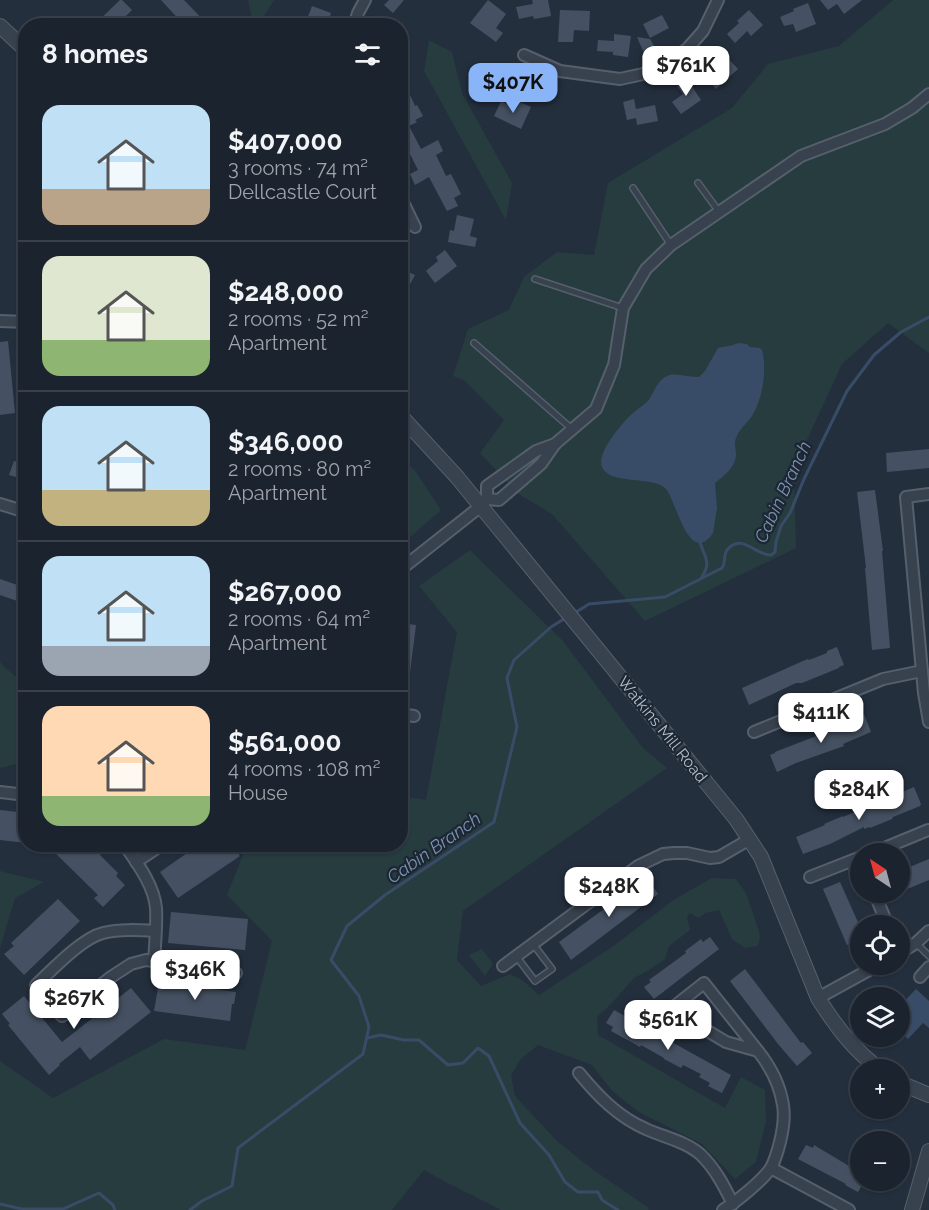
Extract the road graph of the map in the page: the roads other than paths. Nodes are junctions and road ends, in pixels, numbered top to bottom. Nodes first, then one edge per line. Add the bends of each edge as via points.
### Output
1 (365, 0) edge
2 (718, 0) edge
3 (356, 18) edge
4 (0, 26) edge
5 (18, 43) edge
6 (524, 55) dead end
7 (929, 94) edge
8 (698, 183) dead end
9 (633, 188) dead end
10 (408, 212) edge
11 (720, 213) junction
12 (416, 227) dead end
13 (671, 245) junction
14 (535, 279) dead end
15 (623, 308) junction
16 (0, 321) edge
17 (18, 322) edge
18 (474, 342) dead end
19 (408, 423) edge
20 (573, 430) junction
21 (555, 444) junction
22 (929, 494) edge
23 (484, 503) junction
24 (0, 504) edge
25 (18, 510) edge
26 (408, 564) edge
27 (922, 670) junction
28 (408, 716) edge
29 (414, 717) dead end
30 (929, 722) edge
31 (754, 732) dead end
32 (0, 792) edge
33 (18, 794) edge
34 (928, 830) edge
35 (750, 839) junction
36 (897, 843) edge
37 (129, 852) edge
38 (151, 852) edge
39 (136, 862) junction
40 (850, 863) edge
41 (810, 877) dead end
42 (155, 931) junction
43 (929, 931) edge
44 (916, 942) junction
45 (532, 944) junction
46 (910, 946) edge
47 (516, 956) junction
48 (929, 956) edge
49 (154, 961) junction
50 (503, 966) dead end
51 (929, 967) edge
52 (236, 973) dead end
53 (860, 975) edge
54 (920, 977) dead end
55 (818, 998) junction
56 (758, 1051) junction
57 (868, 1059) edge
58 (579, 1073) dead end
59 (910, 1087) edge
60 (929, 1095) edge
61 (929, 1151) edge
62 (771, 1168) junction
63 (734, 1204) junction
64 (723, 1210) edge
65 (849, 1210) edge
66 (912, 1210) edge

1 - 3 street
2 - 6 street via 703,32 687,49 665,65 643,74 620,79 560,71
4 - 5 street
7 - 11 street via 885,124 801,156
8 - 11 lane
9 - 13 lane
10 - 12 street
11 - 13 street
13 - 15 street via 646,270
14 - 15 lane
15 - 20 street via 614,365 596,409
16 - 17 street
18 - 20 lane
19 - 23 street, Watkins Mill Road
20 - 21 street
21 - 23 street via 541,464 499,500
21 - 23 street via 536,451 488,486
22 - 27 street via 906,497
23 - 26 street
23 - 35 street, Watkins Mill Road
24 - 25 street
27 - 30 street
27 - 31 street via 883,679
28 - 29 street
32 - 33 street
34 - 36 street
35 - 45 street via 719,857 674,853 653,858
35 - 55 street, Watkins Mill Road via 768,873
37 - 39 street
38 - 39 street
39 - 42 street via 156,907
40 - 41 street
42 - 49 street
42 - 49 street via 101,933 56,965 36,985 62,1016 131,964
43 - 44 street
44 - 46 street
44 - 48 lane
45 - 47 street
45 - 47 lane via 552,969 535,981
47 - 50 street
49 - 52 street
51 - 54 street
53 - 55 street
55 - 57 street, Watkins Mill Road via 844,1035
56 - 56 street via 704,983 671,1009 726,1042
56 - 62 street via 777,1083 784,1106 783,1129
58 - 63 street via 601,1099 625,1118 698,1153 710,1164
59 - 60 street
61 - 66 street
62 - 63 street
62 - 65 street
63 - 64 street

